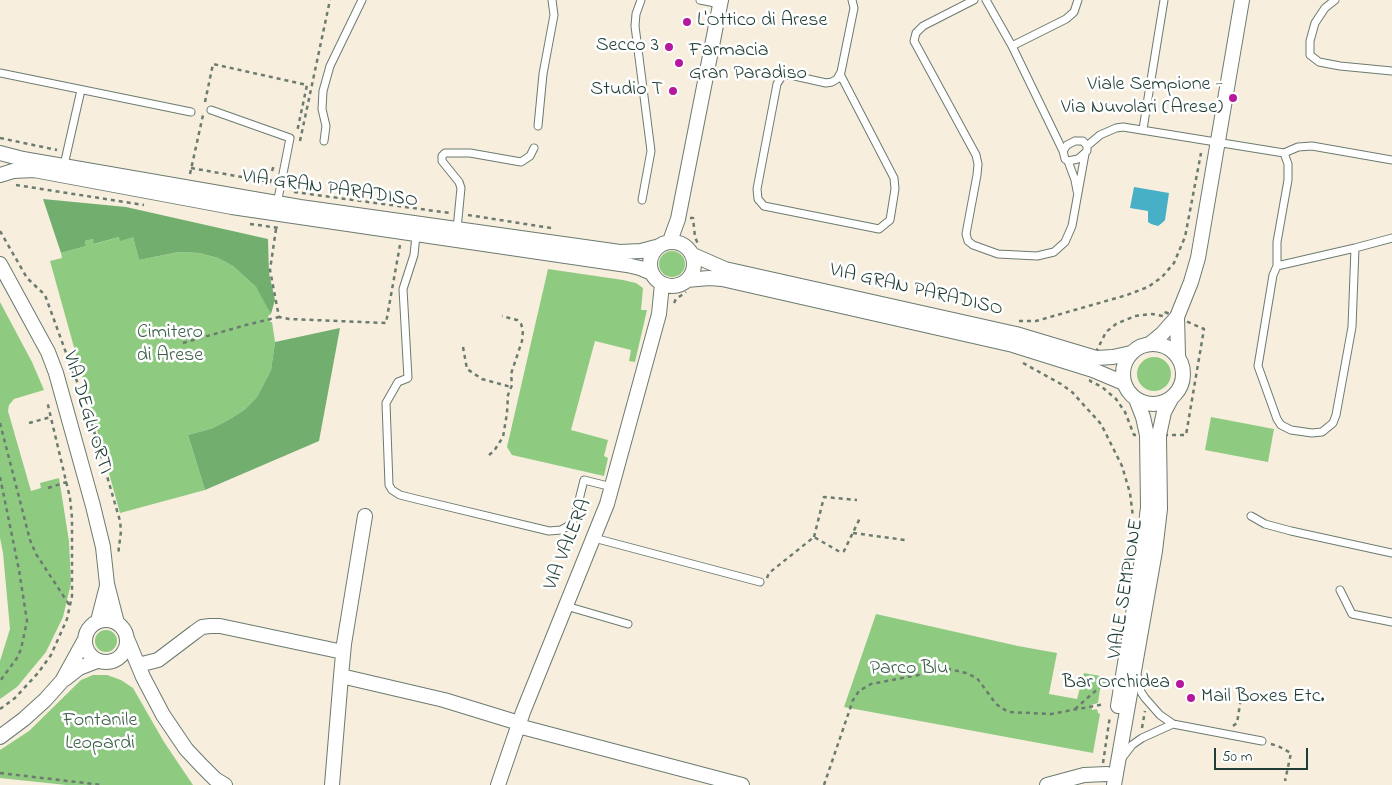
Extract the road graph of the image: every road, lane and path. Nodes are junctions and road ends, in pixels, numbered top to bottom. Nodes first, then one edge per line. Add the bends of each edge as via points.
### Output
1 (330, 0) edge
2 (362, 0) edge
3 (552, 0) edge
4 (641, 0) edge
5 (700, 0) edge
6 (852, 0) edge
7 (974, 0) edge
8 (986, 0) edge
9 (1078, 0) edge
10 (1164, 0) edge
11 (1242, 0) edge
12 (1335, 0) edge
13 (720, 2) edge
14 (1012, 46) junction
15 (1392, 71) edge
16 (0, 74) edge
17 (840, 74) junction
18 (81, 90) junction
19 (211, 110) dead end
20 (191, 112) dead end
21 (538, 126) dead end
22 (1144, 129) junction
23 (297, 132) dead end
24 (0, 138) edge
25 (324, 141) dead end
26 (1217, 141) junction
27 (300, 143) dead end
28 (1087, 146) junction
29 (534, 148) dead end
30 (1065, 148) junction
31 (1201, 153) dead end
32 (1284, 153) junction
33 (0, 154) edge
34 (1086, 154) junction
35 (66, 159) junction
36 (1392, 160) edge
37 (1068, 161) junction
38 (274, 165) dead end
39 (191, 168) junction
40 (190, 174) dead end
41 (0, 175) edge
42 (683, 194) junction
43 (278, 197) junction
44 (642, 200) dead end
45 (1078, 201) junction
46 (458, 214) junction
47 (693, 218) dead end
48 (554, 228) dead end
49 (276, 229) dead end
50 (457, 229) junction
51 (0, 231) edge
52 (416, 235) junction
53 (1392, 238) edge
54 (670, 241) junction
55 (400, 245) dead end
56 (656, 248) junction
57 (1356, 248) junction
58 (693, 249) junction
59 (0, 264) edge
60 (1277, 266) junction
61 (652, 273) junction
62 (668, 285) junction
63 (689, 286) junction
64 (665, 312) junction
65 (502, 316) dead end
66 (1176, 317) junction
67 (279, 318) junction
68 (1018, 321) dead end
69 (183, 343) dead end
70 (1151, 343) junction
71 (463, 346) dead end
72 (1097, 350) dead end
73 (1131, 353) junction
74 (1178, 355) junction
75 (1020, 362) dead end
76 (1091, 378) dead end
77 (1124, 384) junction
78 (511, 388) junction
79 (1136, 399) junction
80 (1171, 399) junction
81 (47, 401) dead end
82 (51, 416) junction
83 (0, 423) edge
84 (29, 423) dead end
85 (1134, 435) dead end
86 (1168, 435) dead end
87 (489, 455) dead end
88 (102, 459) junction
89 (97, 461) dead end
90 (0, 477) edge
91 (67, 482) junction
92 (612, 487) junction
93 (48, 488) dead end
94 (858, 500) dead end
95 (365, 516) dead end
96 (1251, 516) dead end
97 (860, 518) dead end
98 (1134, 522) dead end
99 (853, 533) junction
100 (814, 537) junction
101 (594, 538) junction
102 (905, 540) dead end
103 (1392, 553) edge
104 (117, 561) dead end
105 (763, 581) joint
106 (107, 584) junction
107 (1340, 590) dead end
108 (566, 606) junction
109 (70, 607) junction
110 (98, 621) junction
111 (1392, 622) edge
112 (117, 623) junction
113 (628, 624) dead end
114 (84, 641) junction
115 (128, 641) junction
116 (343, 652) junction
117 (97, 660) junction
118 (1136, 660) junction
119 (114, 661) junction
120 (140, 671) junction
121 (341, 676) junction
122 (1109, 679) dead end
123 (0, 681) edge
124 (62, 681) junction
125 (1241, 698) dead end
126 (1105, 704) dead end
127 (1146, 706) dead end
128 (0, 709) edge
129 (1074, 710) junction
130 (1172, 724) junction
131 (519, 725) junction
132 (1232, 727) dead end
133 (7, 730) edge
134 (1141, 732) dead end
135 (0, 737) edge
136 (1262, 741) joint
137 (0, 773) edge
138 (1111, 777) edge
139 (1285, 782) dead end
140 (102, 785) edge
141 (225, 785) edge
142 (332, 785) edge
143 (498, 785) edge
144 (742, 785) edge
145 (824, 785) edge
146 (1047, 785) edge

1 - 27 path
2 - 25 lane via 330,66 323,91
3 - 21 lane via 554,15
4 - 44 lane via 636,26 651,151
5 - 13 lane
6 - 17 lane via 854,8
7 - 45 lane via 923,26 914,41 976,155 977,175 966,234 968,241 998,254 1037,256 1054,252 1065,242
8 - 14 lane
9 - 14 lane via 1074,12 1066,19
10 - 22 lane
11 - 26 street
12 - 15 lane via 1315,23 1310,55 1319,62
13 - 42 street
14 - 30 lane
16 - 18 lane
17 - 17 lane via 826,83 782,76 777,84 757,189 758,199 764,206 879,228 890,220 894,178
18 - 20 lane
18 - 35 lane
19 - 43 lane via 290,138
22 - 26 lane
22 - 28 lane via 1116,128
23 - 39 path via 307,85 213,64
24 - 35 path
26 - 32 lane
26 - 66 street via 1198,258
28 - 30 lane via 1079,140
28 - 34 lane
29 - 46 lane via 522,162 445,152 442,160 460,185
30 - 37 lane via 1065,160
31 - 68 path via 1185,237 1174,263 1162,277 1127,295 1036,321
32 - 36 lane via 1312,146
32 - 60 lane via 1288,180 1277,242
33 - 35 street, VIA GRAN PARADISO via 23,159
34 - 37 lane
34 - 45 lane
35 - 43 street, VIA GRAN PARADISO
37 - 45 lane
38 - 39 path via 270,182
39 - 40 path
41 - 52 street, VIA GRAN PARADISO via 34,170 232,207
42 - 54 street
42 - 58 street
43 - 46 path
43 - 50 street, VIA GRAN PARADISO
46 - 48 path
46 - 50 lane
47 - 58 path
49 - 67 path via 270,270
50 - 56 street, VIA GRAN PARADISO via 620,252
51 - 88 path via 27,278 47,300 85,400
52 - 61 street, VIA GRAN PARADISO via 627,265
52 - 92 lane via 414,255 403,289 408,378 398,382 386,404 389,485 392,490 416,499 549,531 570,525 584,480
53 - 57 lane
54 - 56 street
54 - 58 street
55 - 67 path via 386,323
56 - 61 street via 650,260
57 - 60 lane
57 - 60 lane via 1352,326 1336,415 1333,423 1322,432 1291,430 1282,426 1258,366
58 - 63 street via 694,266
58 - 73 street, VIA GRAN PARADISO via 725,268 1016,334 1096,358
59 - 106 street, VIA DEGLI ORTI via 56,373 103,547
61 - 62 street via 657,281
62 - 63 street
62 - 64 street, VIA VALERA
63 - 64 path
63 - 77 street, VIA GRAN PARADISO via 709,278 722,280 1013,344 1094,370
64 - 92 street, VIA VALERA
65 - 78 path via 517,320 523,330 511,374
66 - 70 street
66 - 72 path via 1135,316 1106,332
66 - 74 street
66 - 86 path via 1204,329 1186,435
67 - 69 path
70 - 73 street
70 - 74 street via 1170,348
71 - 78 path via 467,369 482,379
73 - 77 street via 1124,367
74 - 80 street via 1184,370 1183,378
75 - 98 path via 1067,388 1101,424 1122,466
76 - 85 path via 1090,381 1102,387 1126,412
77 - 79 street
78 - 87 path via 502,437
79 - 80 street via 1153,404
79 - 138 street, VIALE SEMPIONE via 1147,435 1147,523
80 - 118 street, VIALE SEMPIONE via 1164,412 1159,435 1159,522
81 - 82 path
82 - 84 path
82 - 91 path
83 - 109 path via 30,540
88 - 89 path
88 - 104 path via 120,521
90 - 123 path via 27,621 17,658
91 - 93 path
91 - 109 path via 72,518
92 - 101 street, VIA VALERA
94 - 100 path via 824,497
95 - 116 street
96 - 103 lane via 1265,524 1291,531
97 - 99 path
99 - 100 path via 844,551 840,552
99 - 102 path
100 - 105 path
101 - 105 lane
101 - 108 street, VIA VALERA
106 - 110 street, VIA DEGLI ORTI
106 - 112 street, VIA DEGLI ORTI
107 - 111 lane via 1352,614
108 - 113 lane
108 - 131 street, VIA VALERA
109 - 128 path via 51,655 15,698
110 - 112 street
110 - 114 street via 88,629
112 - 115 street via 126,632
114 - 117 street via 88,653
114 - 124 street
115 - 119 street via 124,652
115 - 120 street
116 - 120 street via 210,626 202,627
116 - 121 street
117 - 119 street
117 - 124 street
118 - 130 lane via 1141,692
118 - 138 street, VIALE SEMPIONE
119 - 120 street
120 - 141 street via 163,715 186,749
121 - 131 street via 451,702
121 - 142 street
122 - 129 path
124 - 133 street via 39,706
125 - 132 path via 1237,723
126 - 129 path
127 - 134 path
129 - 145 path via 1051,714 1004,711 976,678 958,670 939,670 871,684 853,700
130 - 136 lane
130 - 138 lane via 1132,745
131 - 143 street, VIA VALERA
131 - 144 street
133 - 135 street
136 - 139 path via 1291,753
137 - 140 path
138 - 146 street via 1097,773

